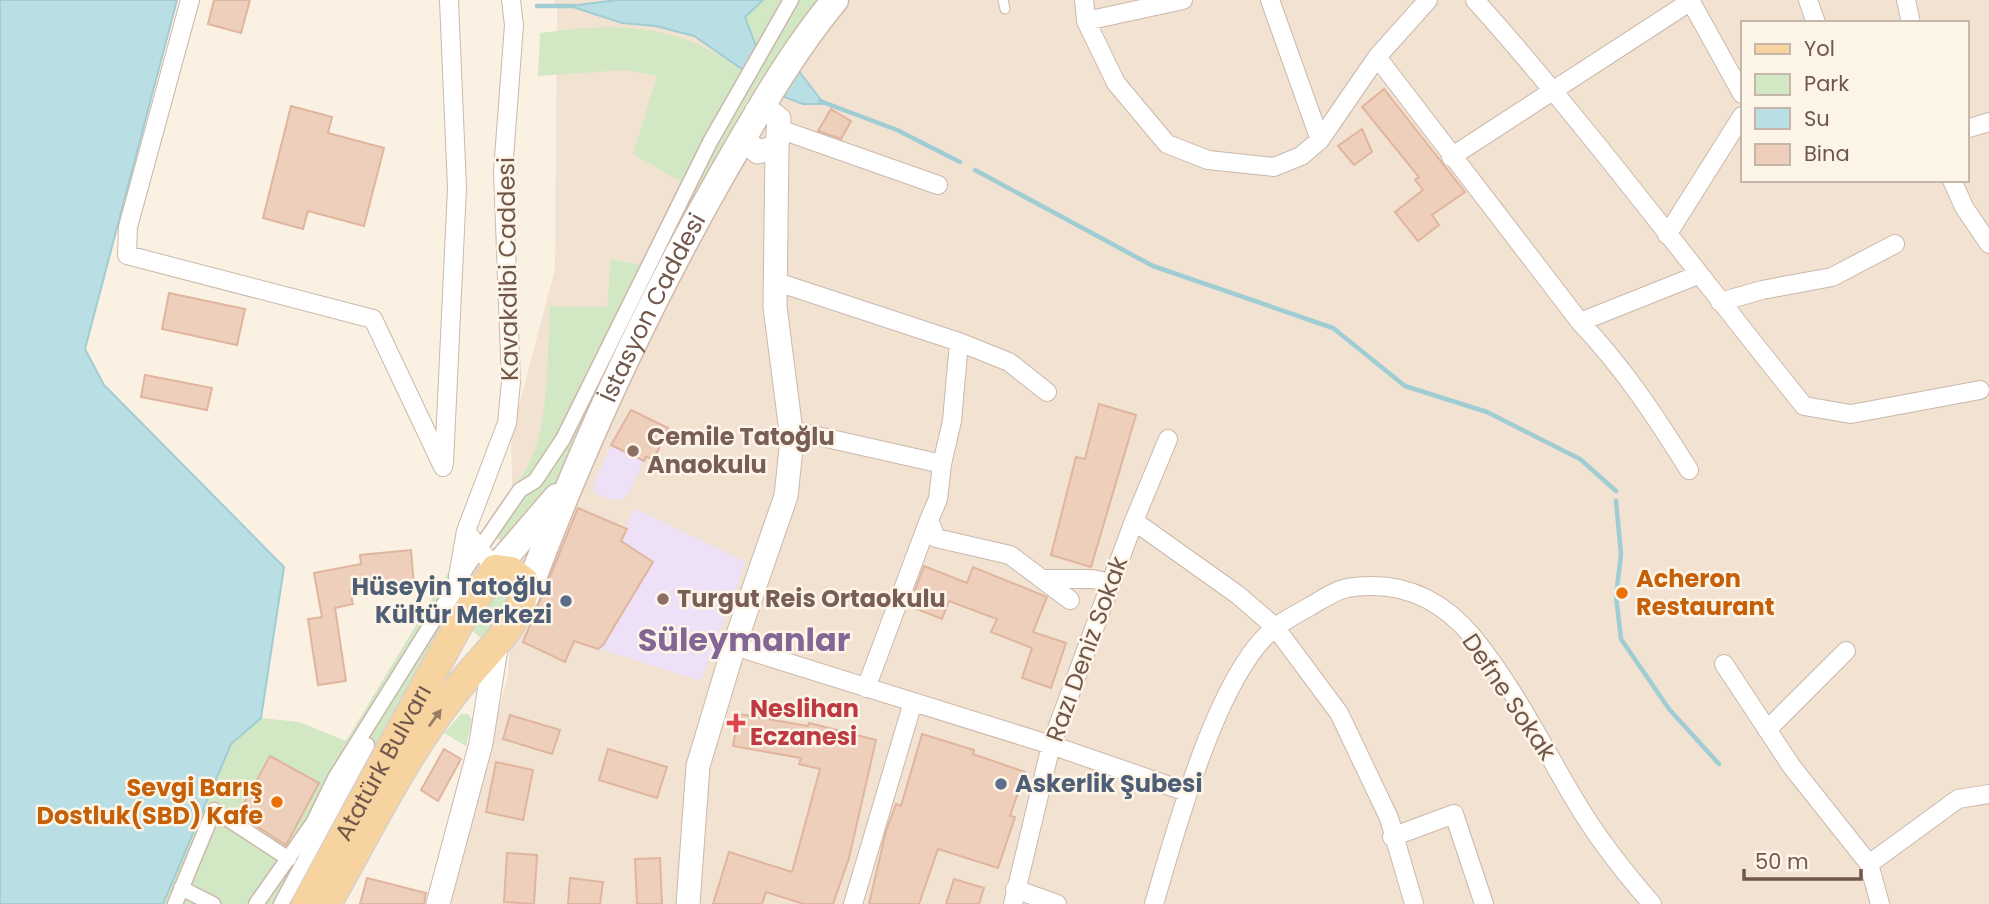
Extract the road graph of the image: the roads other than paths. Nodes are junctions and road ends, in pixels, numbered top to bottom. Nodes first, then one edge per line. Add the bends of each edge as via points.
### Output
1 (190, 0) edge
2 (449, 0) edge
3 (511, 0) edge
4 (791, 0) edge
5 (835, 0) edge
6 (1084, 0) edge
7 (1183, 0) edge
8 (1270, 0) edge
9 (1428, 0) edge
10 (1475, 0) edge
11 (1808, 0) edge
12 (1906, 0) edge
13 (1690, 1) edge
14 (1086, 21) junction
15 (1815, 21) edge
16 (1911, 21) edge
17 (1377, 57) junction
18 (1556, 90) junction
19 (1741, 92) edge
20 (1741, 118) edge
21 (1989, 122) edge
22 (773, 126) junction
23 (1968, 128) edge
24 (1321, 140) junction
25 (1451, 157) junction
26 (1953, 182) edge
27 (938, 185) dead end
28 (1667, 235) junction
29 (1895, 244) dead end
30 (1989, 244) edge
31 (1698, 275) junction
32 (774, 281) junction
33 (1720, 302) junction
34 (1580, 322) junction
35 (959, 342) junction
36 (1980, 390) dead end
37 (1046, 392) dead end
38 (790, 430) junction
39 (1168, 439) dead end
40 (942, 464) junction
41 (1689, 470) dead end
42 (569, 482) junction
43 (929, 520) junction
44 (1134, 521) junction
45 (466, 531) junction
46 (487, 560) junction
47 (1044, 579) junction
48 (1111, 583) junction
49 (455, 588) junction
50 (526, 596) junction
51 (1070, 600) dead end
52 (460, 622) junction
53 (1275, 627) junction
54 (497, 642) junction
55 (734, 646) junction
56 (1846, 651) dead end
57 (1724, 664) dead end
58 (866, 688) junction
59 (913, 702) junction
60 (1767, 730) junction
61 (1051, 745) junction
62 (1187, 792) junction
63 (1989, 794) edge
64 (1392, 837) junction
65 (289, 859) junction
66 (1869, 864) junction
67 (181, 888) junction
68 (1014, 896) edge
69 (174, 904) edge
70 (213, 904) edge
71 (256, 904) edge
72 (281, 904) edge
73 (306, 904) edge
74 (327, 904) edge
75 (438, 904) edge
76 (688, 904) edge
77 (853, 904) edge
78 (1057, 904) edge
79 (1154, 904) edge
80 (1414, 904) edge
81 (1483, 904) edge
82 (1652, 904) edge
83 (1880, 904) edge

1 - 2 street via 128,227 127,255 373,319 443,467 457,188
3 - 45 street, Kavakdibi Caddesi via 514,25 503,171 511,382 507,423
4 - 46 street via 710,142 563,439 535,481 520,490
5 - 22 main road via 781,72
6 - 14 street
7 - 14 street
8 - 24 street
9 - 17 street
10 - 18 street
11 - 15 street
12 - 16 street
13 - 18 street
13 - 19 street
14 - 24 street via 1116,83 1167,144 1208,160 1273,167 1301,156
17 - 24 street
17 - 25 street
18 - 25 street
18 - 28 street
20 - 28 street
21 - 23 street
22 - 27 street
22 - 32 street via 778,197
22 - 42 main road, İstasyon Caddesi via 743,139 684,242
25 - 34 street
26 - 30 street
28 - 31 street
29 - 33 street via 1832,277
31 - 33 street
31 - 34 street
32 - 35 street
32 - 38 street
33 - 36 street via 1804,406 1851,414
34 - 41 street via 1611,354
35 - 37 street via 1009,362
35 - 40 street via 952,421
38 - 40 street
38 - 55 street via 786,496
39 - 44 street, Razı Deniz Sokak
40 - 43 street via 938,499
42 - 46 main road, İstasyon Caddesi
42 - 50 main road, İstasyon Caddesi
43 - 47 street via 936,538 1010,555
43 - 58 street
44 - 48 street, Razı Deniz Sokak
44 - 53 street via 1238,594
45 - 46 street
45 - 49 street, Kavakdibi Caddesi
46 - 49 street
46 - 50 main road via 519,575
46 - 52 main road, Atatürk Bulvarı
47 - 48 street
47 - 51 street
48 - 61 street, Razı Deniz Sokak
49 - 52 street, Kavakdibi Caddesi
49 - 65 street
49 - 72 street
50 - 54 main road, Atatürk Bulvarı
52 - 54 main road via 468,649 480,650
52 - 73 main road, Atatürk Bulvarı
53 - 62 street, Defne Sokak via 1228,694
53 - 64 street via 1339,713 1389,818
53 - 82 street, Defne Sokak via 1344,586 1396,586 1435,601 1471,635 1498,672 1577,804 1620,868
74 -> 54 main road, Atatürk Bulvarı via 412,750
54 - 75 street via 481,743
55 - 58 street
55 - 76 street via 698,766
56 - 60 street
57 - 60 street
58 - 59 street
59 - 61 street
59 - 77 street
60 - 66 street
61 - 62 street
61 - 68 street, Razı Deniz Sokak
62 - 79 street, Defne Sokak
63 - 66 street via 1958,799
64 - 80 street
64 - 81 street via 1454,814
65 - 67 street via 214,810
65 - 71 street
66 - 83 street
67 - 69 street
67 - 70 street
68 - 78 street

